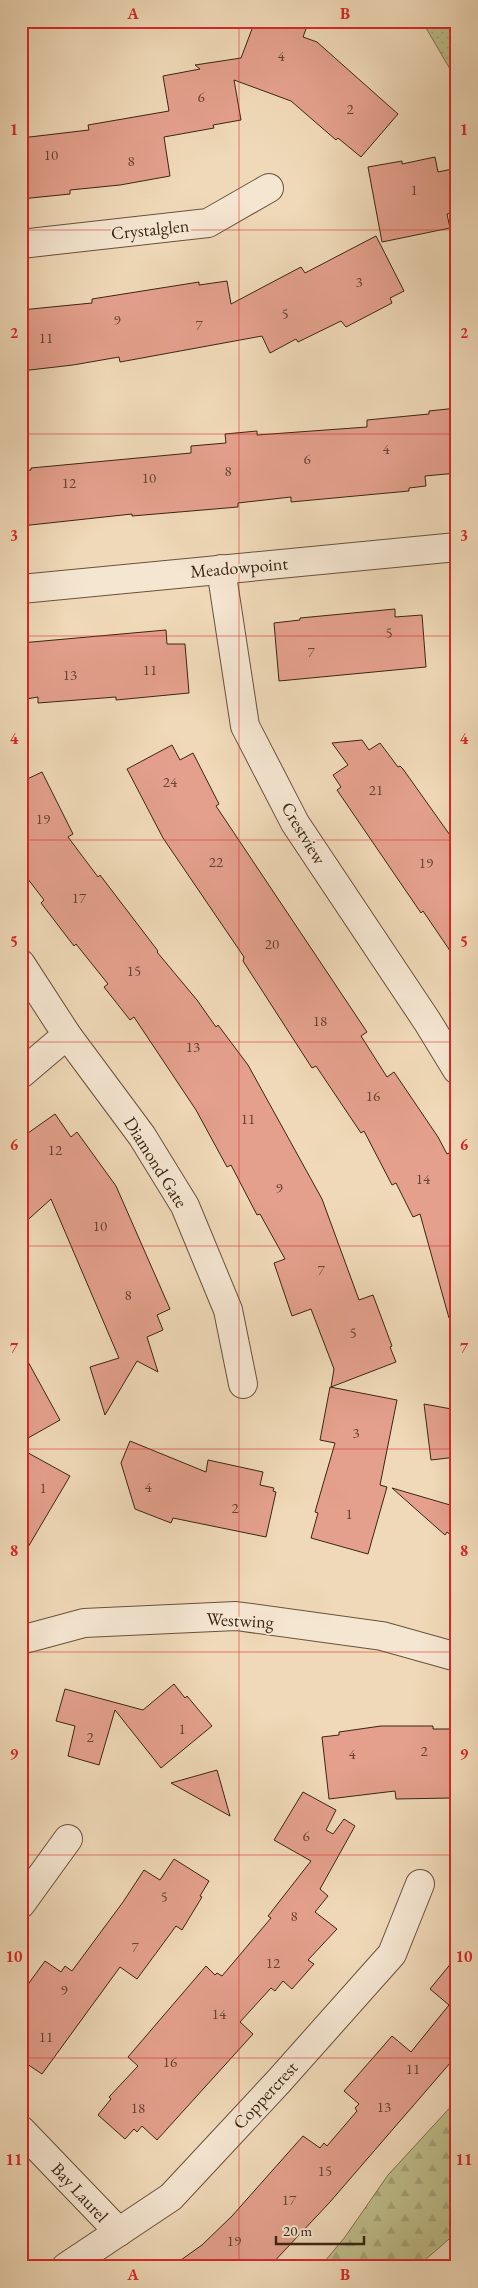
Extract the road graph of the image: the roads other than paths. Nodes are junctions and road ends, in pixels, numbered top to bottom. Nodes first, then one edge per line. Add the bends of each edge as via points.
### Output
1 (269, 188) dead end
2 (21, 244) edge
3 (457, 547) edge
4 (221, 568) junction
5 (21, 589) edge
6 (21, 964) edge
7 (67, 1035) junction
8 (457, 1070) edge
9 (21, 1074) edge
10 (244, 1384) dead end
11 (21, 1640) edge
12 (457, 1657) edge
13 (68, 1839) dead end
14 (420, 1884) dead end
15 (21, 1904) edge
16 (21, 2130) edge
17 (118, 2232) junction
18 (66, 2267) edge

1 - 2 street, Crystalglen via 208,223
3 - 4 street, Meadowpoint
4 - 5 street, Meadowpoint
4 - 8 street, Crestview via 245,726 296,823
6 - 7 street, Diamond Gate
7 - 9 street
7 - 10 street, Diamond Gate via 142,1136 185,1206 228,1310
11 - 12 street, Westwing via 84,1623 236,1616 382,1636
13 - 15 street
14 - 17 street, Coppercrest via 392,1954 171,2197
16 - 17 street, Bay Laurel
17 - 18 street, Coppercrest

